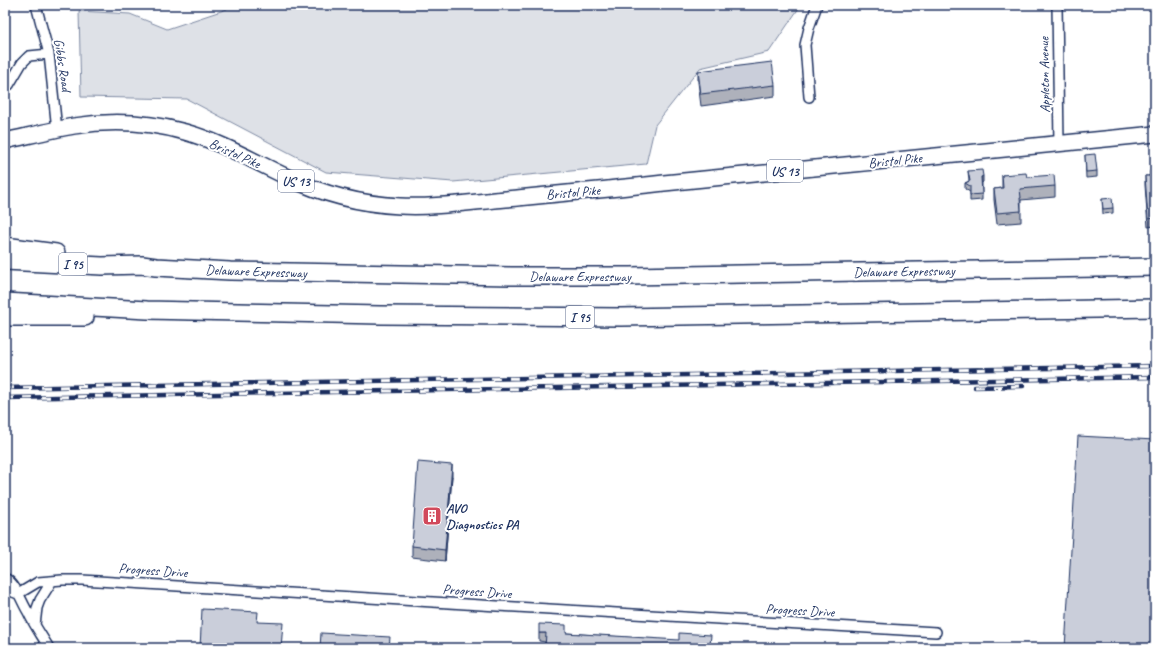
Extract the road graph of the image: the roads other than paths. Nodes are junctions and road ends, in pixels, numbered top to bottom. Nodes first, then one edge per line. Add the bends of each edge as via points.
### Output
1 (36, 5) edge
2 (817, 5) edge
3 (1057, 5) edge
4 (49, 54) junction
5 (5, 86) edge
6 (809, 97) dead end
7 (57, 130) junction
8 (1155, 134) edge
9 (5, 141) edge
10 (1060, 144) junction
11 (5, 246) edge
12 (5, 261) edge
13 (142, 265) junction
14 (1155, 267) edge
15 (5, 302) edge
16 (1155, 308) edge
17 (147, 310) junction
18 (5, 317) edge
19 (5, 578) edge
20 (52, 581) junction
21 (5, 589) edge
22 (18, 594) junction
23 (35, 625) junction
24 (936, 632) dead end
25 (49, 648) edge

1 - 4 street, Gibbs Road
2 - 6 street via 805,45
3 - 10 street, Appleton Avenue
4 - 5 street via 29,56 9,85
4 - 7 street, Gibbs Road
7 - 9 main road, Bristol Pike / US 13
7 - 10 main road, Bristol Pike / US 13 via 113,123 168,128 216,143 288,178 329,193 401,206 614,189
8 - 10 main road, Bristol Pike / US 13
11 - 13 highway
12 - 13 highway, Delaware Expressway / I 95 via 102,266
13 - 14 highway, Delaware Expressway / I 95 via 230,271 511,276
15 - 17 highway, I 95
16 - 17 highway, I 95 via 621,317
17 - 18 highway via 80,317
19 - 22 street
20 - 22 street, Progress Drive via 38,582
20 - 23 street via 40,600
20 - 24 street, Progress Drive via 82,580
21 - 22 street
22 - 23 street
23 - 25 street

